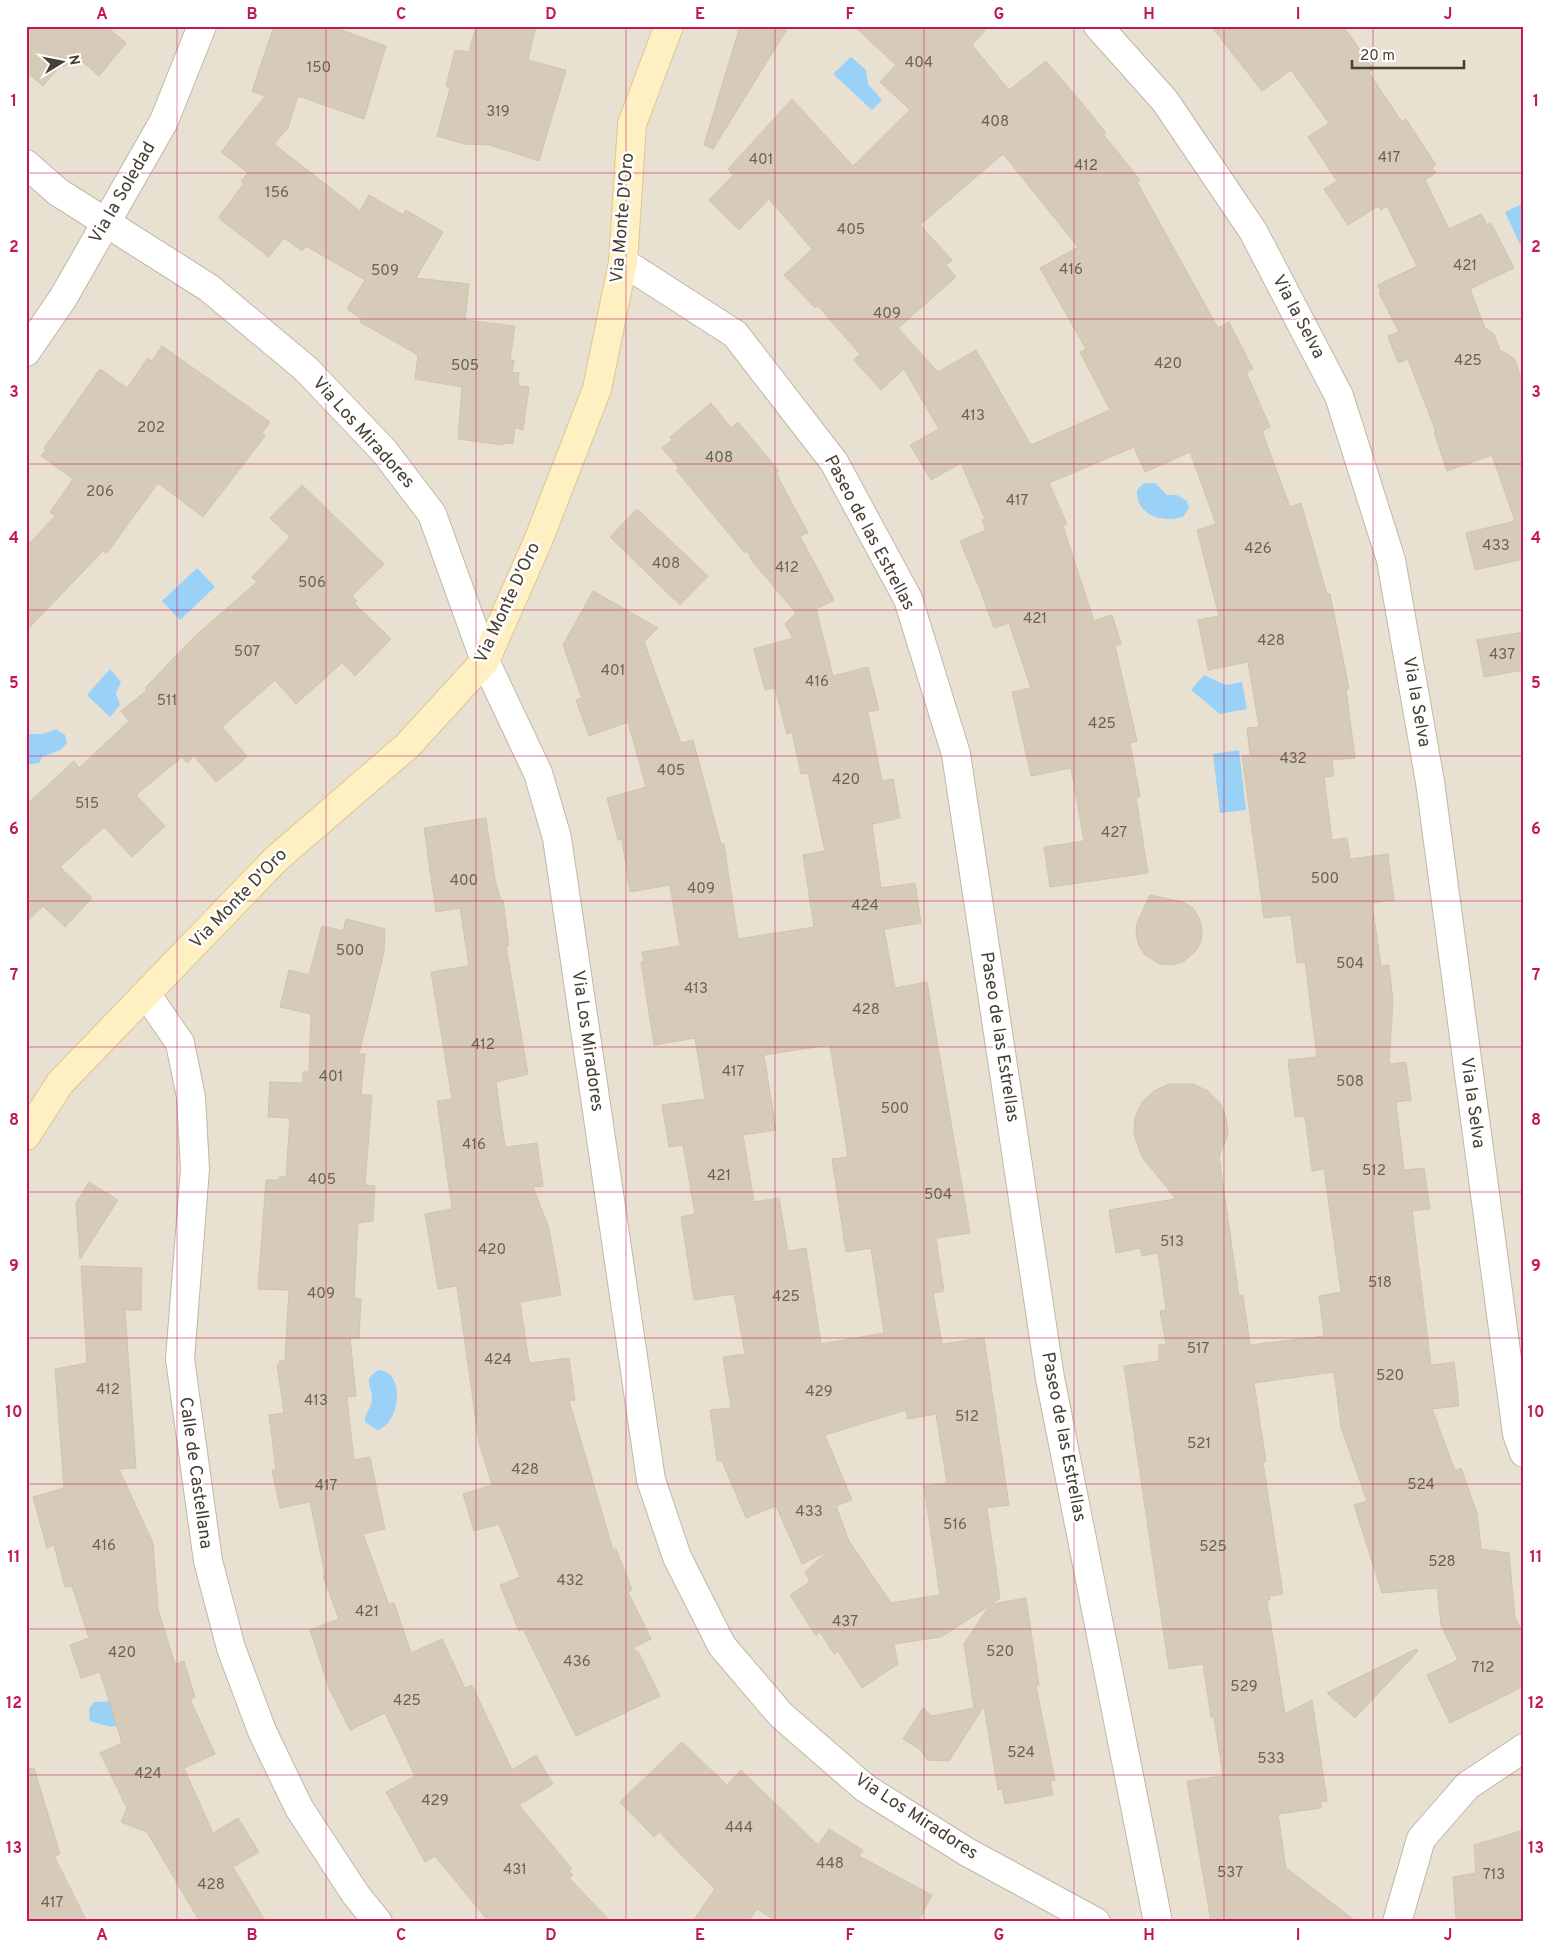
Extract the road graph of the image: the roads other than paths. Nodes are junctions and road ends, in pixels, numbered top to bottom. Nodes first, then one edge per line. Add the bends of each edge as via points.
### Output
1 (202, 26) edge
2 (669, 26) edge
3 (1098, 26) edge
4 (26, 164) edge
5 (105, 224) junction
6 (623, 262) junction
7 (26, 352) edge
8 (485, 661) junction
9 (147, 995) junction
10 (26, 1136) edge
11 (1524, 1454) edge
12 (1524, 1748) edge
13 (378, 1922) edge
14 (1096, 1922) edge
15 (1158, 1922) edge
16 (1397, 1922) edge

1 - 5 street, Via la Soledad via 164,120
2 - 6 street, Via Monte D'Oro via 632,124
3 - 11 street, Via la Selva via 1165,101 1253,231 1339,396 1390,560 1430,782 1517,1434
4 - 5 street, Via Los Miradores via 58,192
5 - 7 street, Via la Soledad via 63,298
5 - 8 street, Via Los Miradores via 208,288 306,369 384,451 432,514
6 - 8 street, Via Monte D'Oro via 597,389 538,541
6 - 15 street, Paseo de las Estrellas via 734,334 834,462 908,599 956,754 1050,1378
8 - 9 street, Via Monte D'Oro via 407,746 276,860
8 - 14 street, Via Los Miradores via 538,773 557,838 651,1480 677,1557 722,1646 781,1716 865,1788 967,1852
9 - 10 street, Via Monte D'Oro via 60,1083
9 - 13 street, Calle de Castellana via 180,1043 191,1097 195,1169 180,1359 208,1561 231,1648 262,1731 295,1800
12 - 16 street via 1467,1786 1421,1839

